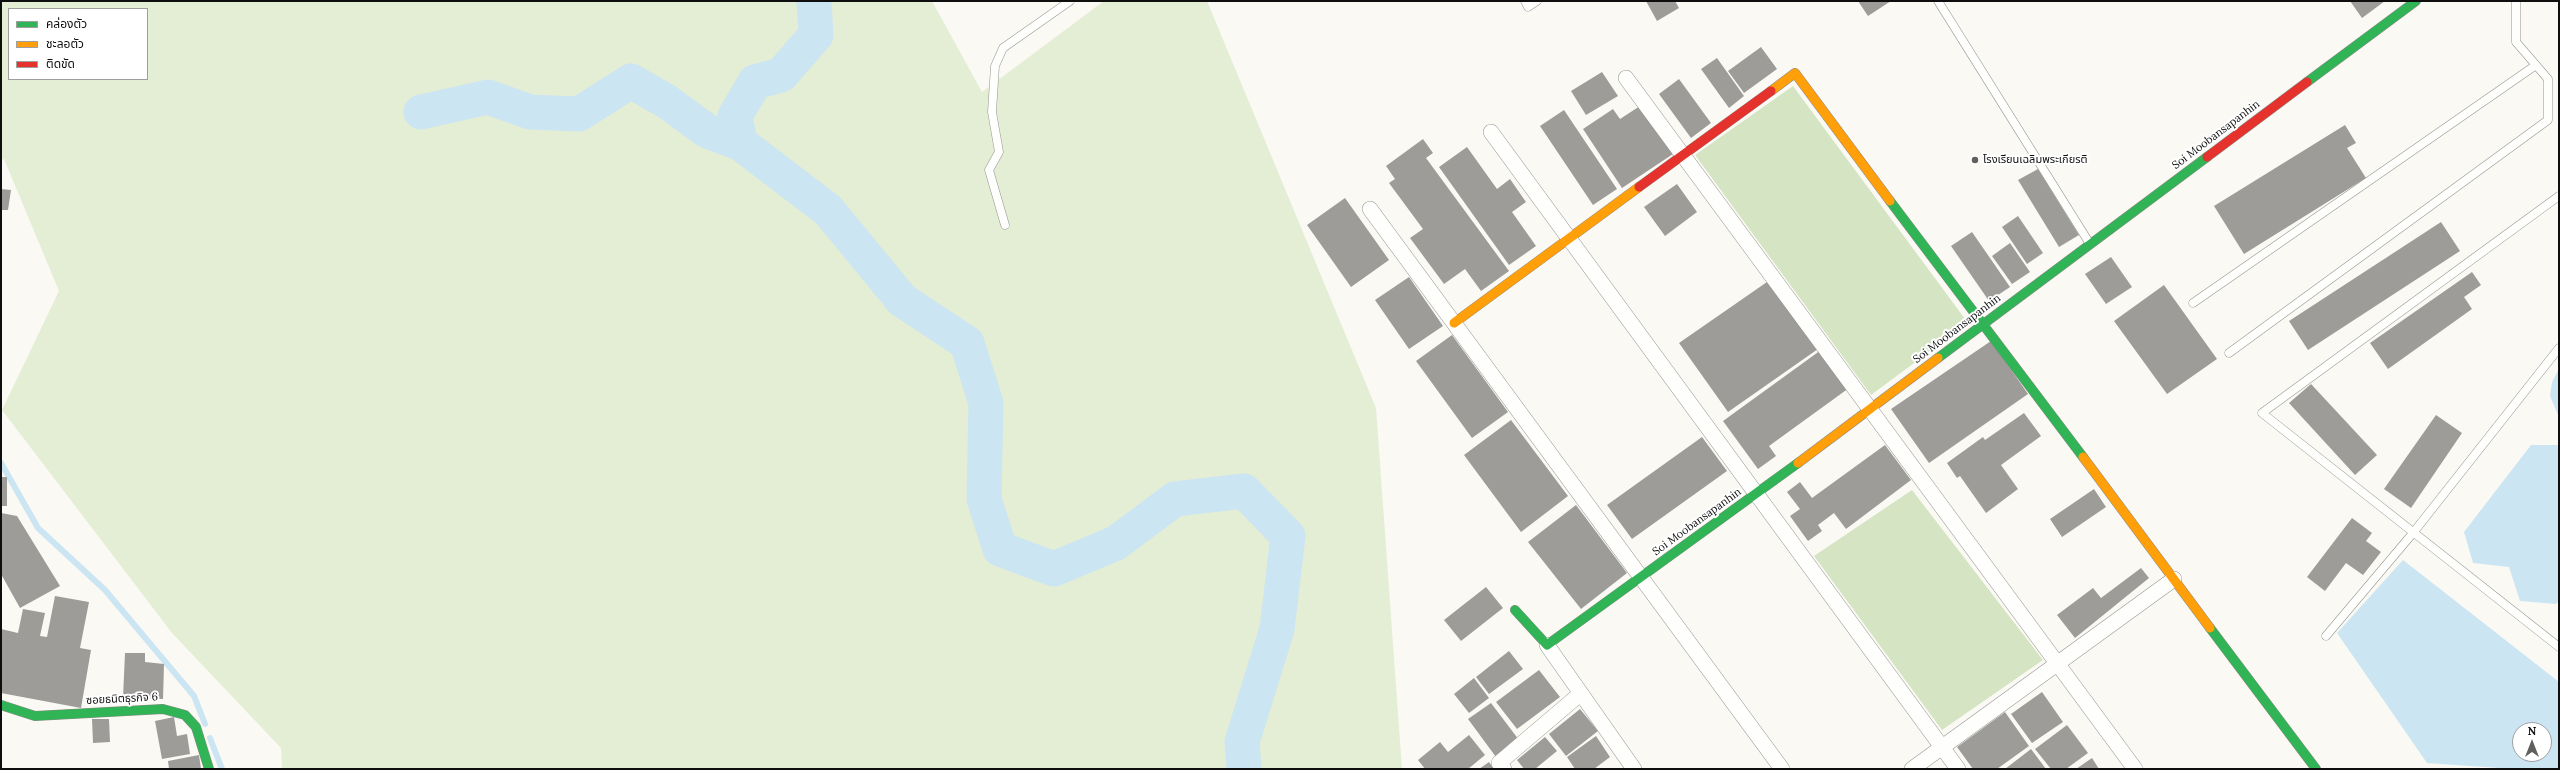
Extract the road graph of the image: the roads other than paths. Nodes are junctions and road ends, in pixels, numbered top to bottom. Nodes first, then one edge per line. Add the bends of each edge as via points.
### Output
1 (1070, 1) edge
2 (1525, 1) edge
3 (1537, 1) edge
4 (1938, 1) edge
5 (2416, 1) edge
6 (2516, 1) edge
7 (2536, 65) junction
8 (1626, 78) dead end
9 (1491, 132) dead end
10 (1683, 155) junction
11 (2559, 196) edge
12 (1370, 209) dead end
13 (1005, 225) dead end
14 (1569, 239) junction
15 (2090, 245) junction
16 (2193, 303) dead end
17 (1454, 323) junction
18 (1983, 324) junction
19 (2559, 348) edge
20 (2229, 353) dead end
21 (1870, 409) junction
22 (1756, 494) junction
23 (2413, 533) junction
24 (1642, 577) junction
25 (2174, 579) junction
26 (1515, 610) dead end
27 (2326, 636) dead end
28 (1547, 645) junction
29 (2559, 647) edge
30 (2057, 662) junction
31 (1580, 694) junction
32 (1, 705) edge
33 (1942, 747) junction
34 (209, 769) edge
35 (1504, 769) edge
36 (1634, 769) edge
37 (1782, 769) edge
38 (1912, 769) edge
39 (1958, 769) edge
40 (2135, 769) edge
41 (2316, 769) edge

1 - 13 lane via 1003,48 995,66 992,112 999,152 989,170
2 - 3 lane via 1528,7
4 - 15 lane
5 - 15 street, Soi Moobansapanhin
6 - 7 lane via 2516,42
7 - 16 lane
7 - 20 lane via 2548,79 2548,120
8 - 10 street
9 - 14 street
10 - 14 street
10 - 18 street via 1794,74
10 - 21 street
11 - 23 lane via 2262,413
12 - 17 street
14 - 17 street
14 - 22 street
15 - 18 street, Soi Moobansapanhin
17 - 24 street
18 - 21 street, Soi Moobansapanhin
18 - 25 street
19 - 23 lane
21 - 22 street, Soi Moobansapanhin
21 - 30 street
22 - 24 street, Soi Moobansapanhin
22 - 33 street
23 - 27 lane
23 - 29 lane
24 - 28 street, Soi Moobansapanhin
24 - 37 street
25 - 30 street
25 - 41 street
26 - 28 street
28 - 31 street
30 - 33 street
30 - 40 street
31 - 35 street via 1499,763
31 - 36 street
32 - 34 street, ซอยธนิตธุรกิจ 6 via 35,716 163,709 185,715 196,727
33 - 38 street
33 - 39 street

